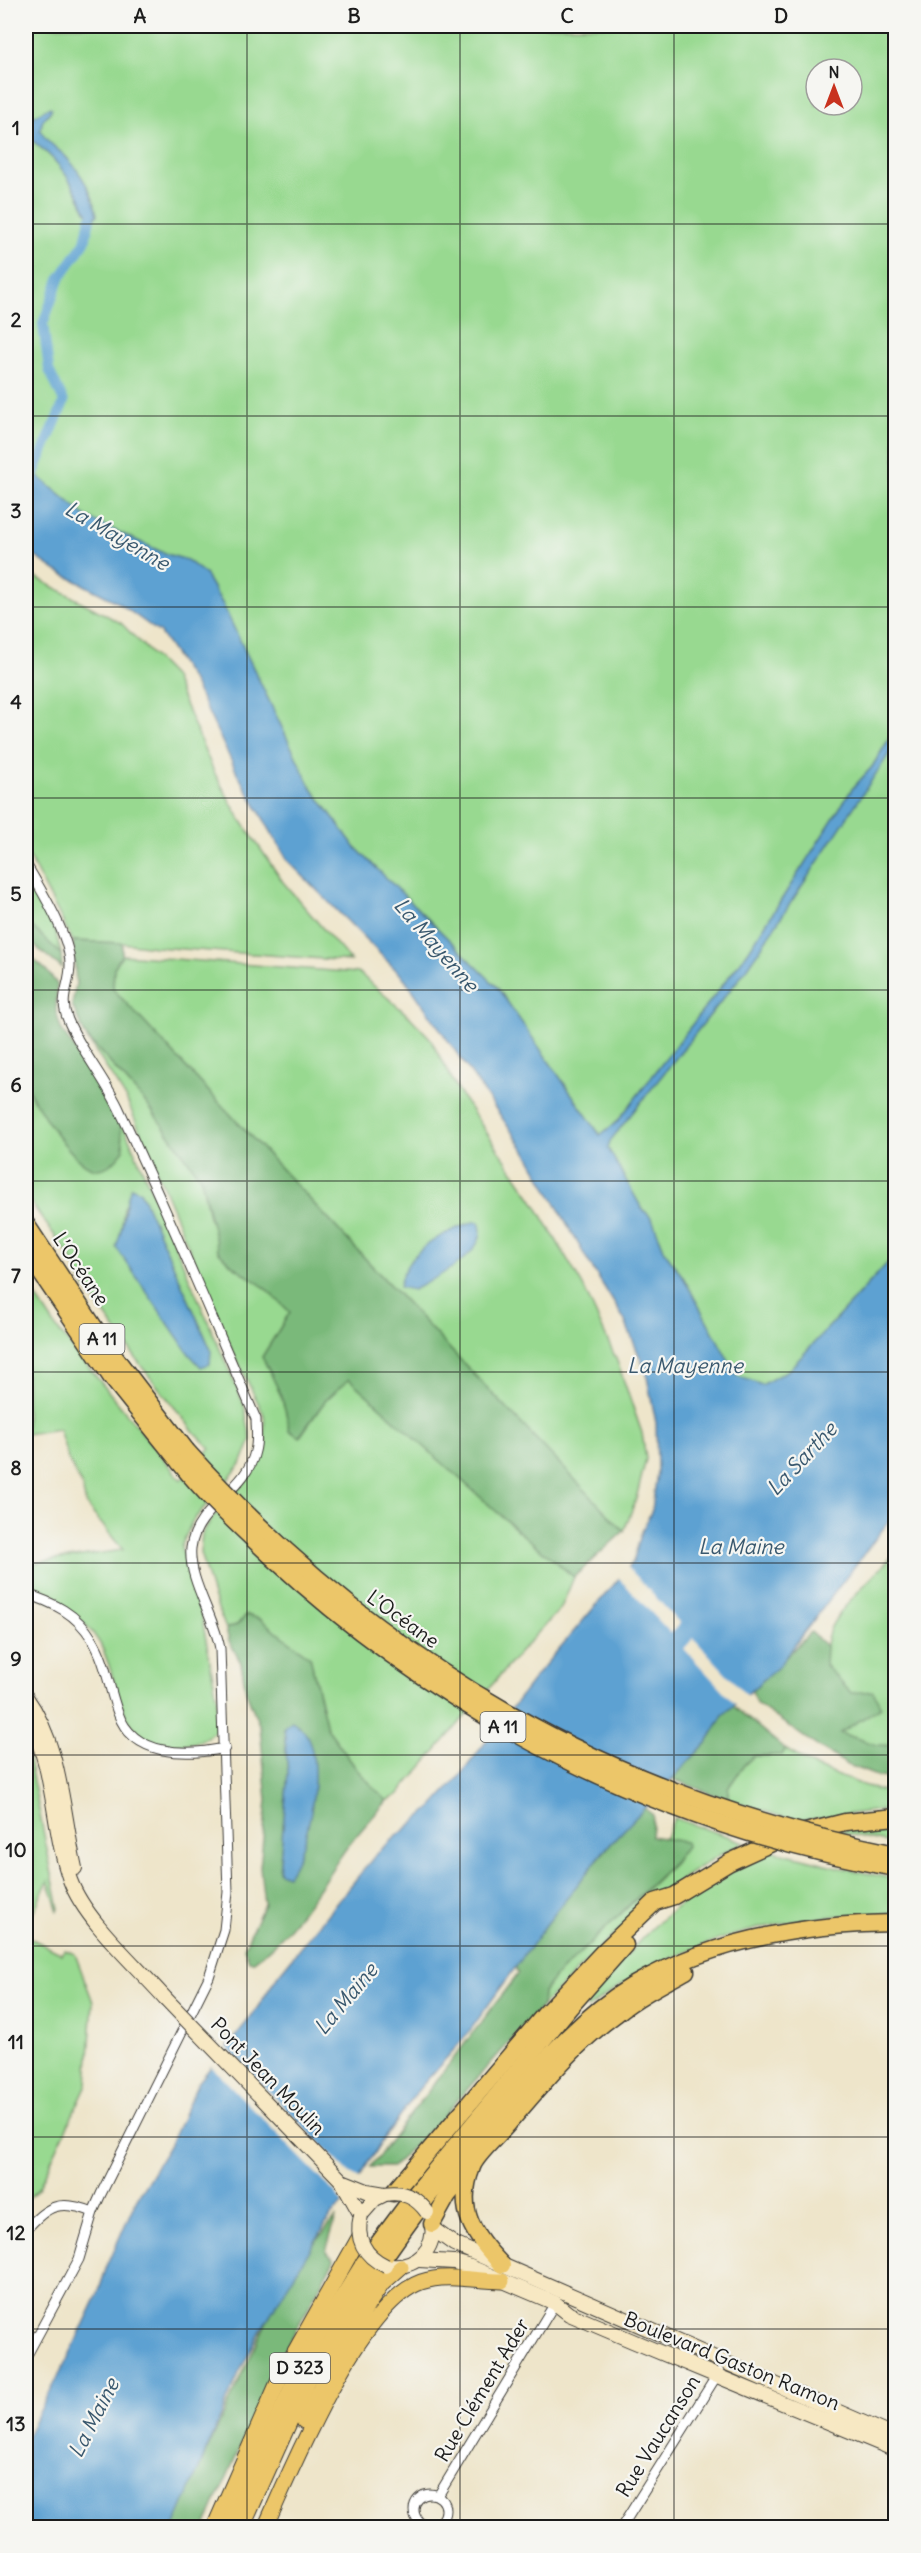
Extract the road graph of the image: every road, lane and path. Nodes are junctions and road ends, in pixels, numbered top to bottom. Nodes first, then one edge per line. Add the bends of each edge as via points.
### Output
1 (26, 864) edge
2 (26, 1224) edge
3 (26, 1251) edge
4 (183, 1456) junction
5 (26, 1594) edge
6 (26, 1697) edge
7 (26, 1716) edge
8 (225, 1748) junction
9 (896, 1816) edge
10 (896, 1854) edge
11 (896, 1868) edge
12 (674, 1896) junction
13 (88, 1910) junction
14 (896, 1923) edge
15 (749, 1940) junction
16 (472, 2166) junction
17 (342, 2181) junction
18 (389, 2194) junction
19 (93, 2212) junction
20 (359, 2212) junction
21 (431, 2221) junction
22 (26, 2230) edge
23 (359, 2238) junction
24 (419, 2260) junction
25 (402, 2267) junction
26 (374, 2268) junction
27 (502, 2273) junction
28 (555, 2303) junction
29 (629, 2319) junction
30 (26, 2357) edge
31 (725, 2363) junction
32 (716, 2377) junction
33 (896, 2437) edge
34 (896, 2450) edge
35 (438, 2496) dead end
36 (214, 2528) edge
37 (228, 2528) edge
38 (242, 2528) edge
39 (256, 2528) edge
40 (265, 2528) edge
41 (621, 2528) edge

1 - 8 street via 54,916 69,955 64,998 67,1017 140,1152 256,1419 255,1453 244,1473 197,1527 191,1551 195,1576 217,1632
2 - 4 highway, L’Océane / A 11
3 - 4 highway, L’Océane / A 11 via 111,1377
4 - 10 highway, L’Océane / A 11, bridge via 329,1588 395,1640 495,1706 576,1750 696,1800 795,1832
4 - 11 highway, L’Océane / A 11, bridge via 260,1545 320,1600 400,1661 495,1722 593,1773 687,1812 794,1846
5 - 8 street via 62,1609 86,1631 101,1659 121,1720 136,1739 165,1751
6 - 13 main road via 50,1745 77,1880
7 - 13 main road via 44,1757 60,1849 70,1881
8 - 19 street via 228,1892 224,1930 209,1977
9 - 12 highway via 845,1822 785,1837 730,1862
12 - 18 highway via 655,1902 603,1952 546,2013 418,2166
12 - 26 highway via 570,2007 416,2193
13 - 17 main road, Pont Jean Moulin, bridge via 165,1998
14 - 15 highway via 806,1929
15 - 16 highway via 733,1952 670,1979 615,2014 546,2081
15 - 26 highway via 706,1952 648,1977 585,2022 537,2070 428,2197
16 - 21 highway
16 - 27 highway via 466,2195 469,2220
17 - 18 main road, Pont Jean Moulin
17 - 20 main road, Pont Jean Moulin
18 - 20 main road
18 - 21 main road, Boulevard Gaston Ramon, bridge via 407,2195 420,2202
19 - 22 street via 80,2207 48,2208
19 - 30 street via 79,2259
20 - 23 main road, bridge
21 - 24 main road via 429,2247
21 - 27 main road, Boulevard Gaston Ramon via 454,2244
23 - 26 main road, bridge
23 - 36 highway via 279,2380
24 - 25 main road
24 - 27 main road, Boulevard Gaston Ramon via 454,2262
25 - 26 main road
25 - 39 highway via 382,2284 330,2369
26 - 37 highway, D 323 via 306,2356
26 - 38 highway, D 323 via 314,2367
27 - 28 main road, Boulevard Gaston Ramon
27 - 29 main road, Boulevard Gaston Ramon
27 - 40 highway via 479,2281 454,2277 432,2280 401,2293 384,2308 328,2395
28 - 29 main road, Boulevard Gaston Ramon via 614,2322
28 - 32 main road, Boulevard Gaston Ramon via 569,2314
28 - 35 street, Rue Clément Ader
29 - 31 main road, Boulevard Gaston Ramon
31 - 32 street, Rue Vaucanson
31 - 33 main road, Boulevard Gaston Ramon
32 - 34 main road, Boulevard Gaston Ramon
32 - 41 street, Rue Vaucanson

